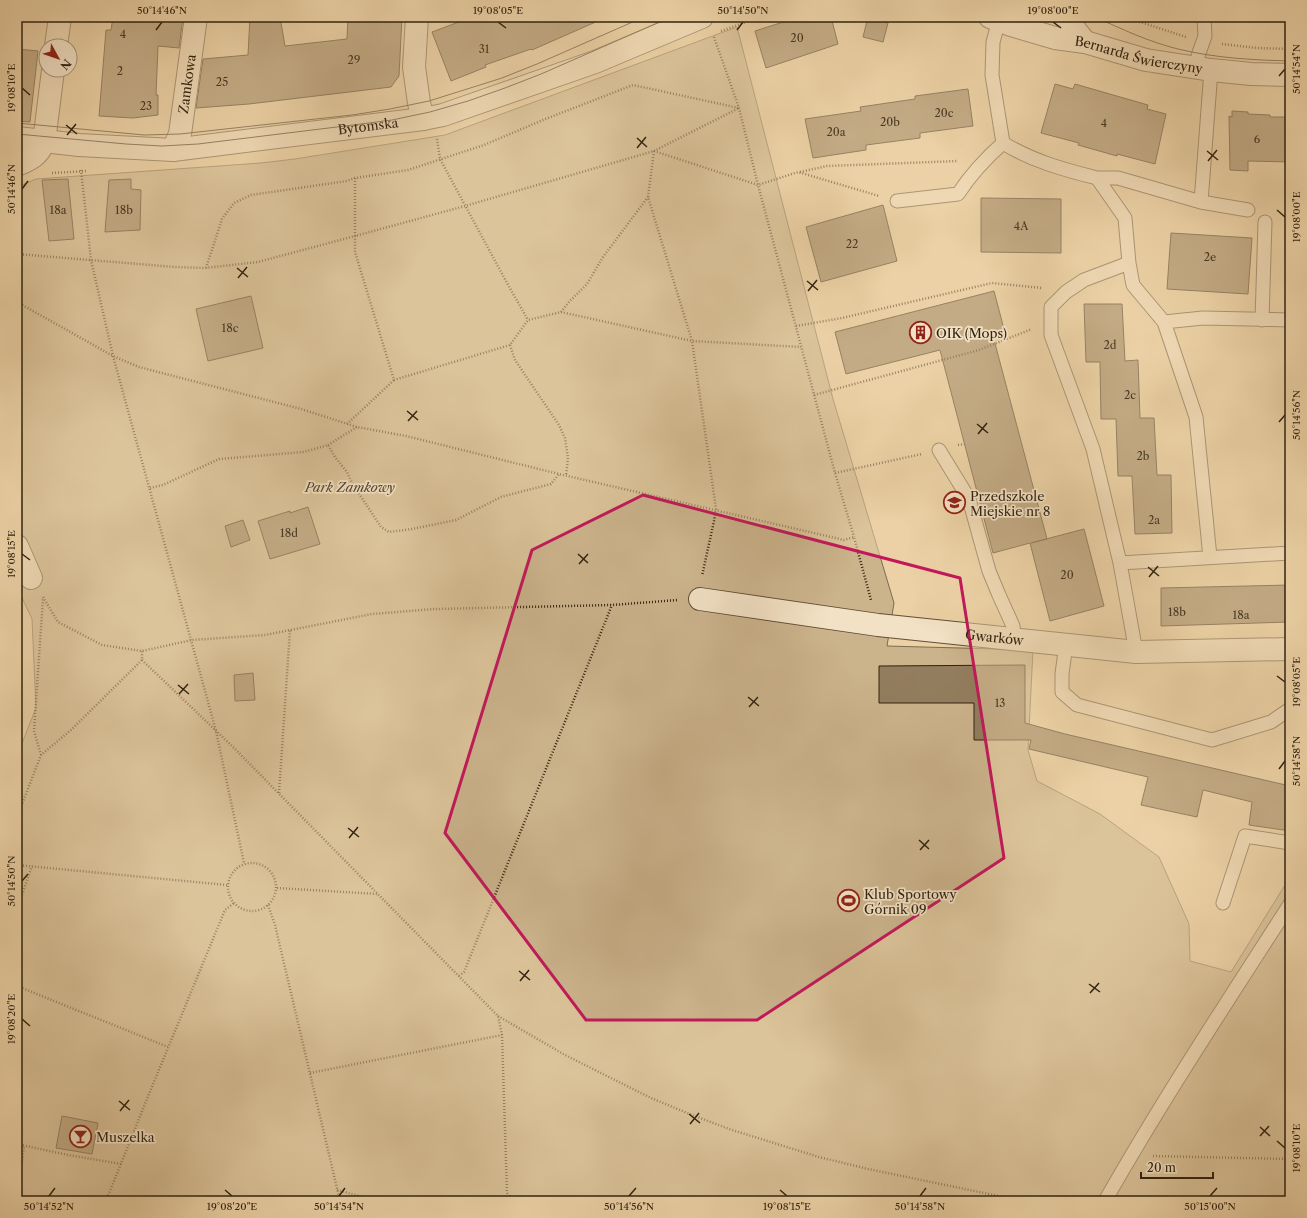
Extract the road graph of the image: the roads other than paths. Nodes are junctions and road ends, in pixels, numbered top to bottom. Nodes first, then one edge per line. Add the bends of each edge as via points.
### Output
1 (60, 17) edge
2 (196, 17) edge
3 (417, 17) edge
4 (1065, 17) edge
5 (1204, 17) edge
6 (1006, 20) edge
7 (708, 25) edge
8 (57, 38) edge
9 (1085, 42) junction
10 (1203, 69) junction
11 (1290, 74) edge
12 (52, 78) edge
13 (423, 119) junction
14 (17, 138) edge
15 (44, 142) junction
16 (1003, 143) junction
17 (173, 150) junction
18 (17, 165) edge
19 (1097, 178) junction
20 (897, 201) road end
21 (1201, 202) junction
22 (1248, 210) dead end
23 (1265, 222) dead end
24 (1129, 263) junction
25 (1262, 320) junction
26 (1290, 320) edge
27 (1164, 322) junction
28 (939, 450) road end
29 (17, 546) edge
30 (1290, 553) edge
31 (1210, 557) junction
32 (1120, 563) junction
33 (31, 578) dead end
34 (700, 599) road end
35 (1014, 639) junction
36 (1066, 644) junction
37 (1290, 649) edge
38 (1136, 652) junction
39 (1290, 709) edge
40 (1290, 844) edge
41 (1223, 903) dead end
42 (1290, 904) edge
43 (1105, 1201) edge

1 - 8 street
2 - 17 street, Zamkowa via 180,134
3 - 13 street via 414,67
4 - 9 street
5 - 10 lane via 1205,36 1199,53
6 - 9 street, Bernarda Świerczyny via 1055,38
6 - 16 lane via 993,42 992,75
7 - 13 street, Bytomska via 443,115
9 - 10 street, Bernarda Świerczyny via 1146,60
10 - 11 street, Bernarda Świerczyny via 1251,74
10 - 21 lane
12 - 15 street
13 - 17 street, Bytomska
14 - 15 street, Bytomska
15 - 17 street, Bytomska
15 - 18 street via 41,151
16 - 19 lane via 1018,152 1063,169
16 - 20 lane via 969,177 958,194
19 - 21 lane via 1118,178
19 - 24 lane via 1125,218
21 - 22 lane
23 - 25 lane
24 - 27 lane via 1133,285
24 - 32 lane via 1084,280 1066,292 1051,307 1051,335 1093,449
25 - 26 lane
25 - 27 lane via 1203,318
27 - 31 lane via 1196,416
28 - 35 lane via 969,499 989,571 1013,626
29 - 33 street
30 - 31 lane
31 - 32 lane
32 - 38 lane
34 - 35 street, Gwarków via 878,625
35 - 36 street, Gwarków
36 - 38 street, Gwarków
36 - 39 lane via 1062,692 1077,705 1212,740 1271,722
37 - 38 street, Gwarków
40 - 41 lane via 1245,836
42 - 43 lane via 1187,1064

